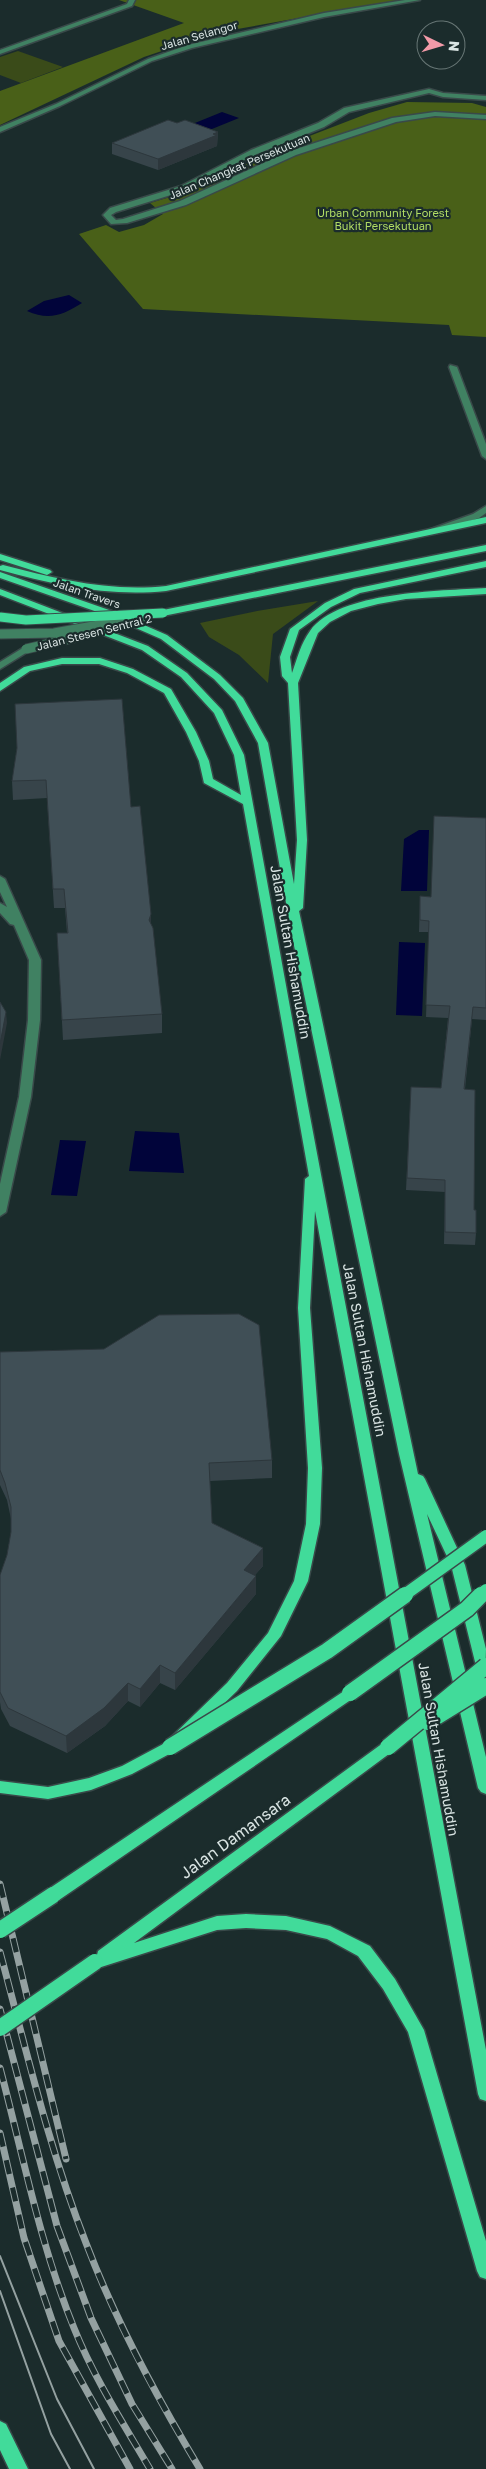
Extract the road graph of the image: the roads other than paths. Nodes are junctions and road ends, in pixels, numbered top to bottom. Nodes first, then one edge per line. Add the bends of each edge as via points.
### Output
1 (132, 0) edge
2 (417, 0) edge
3 (0, 52) edge
4 (486, 98) edge
5 (486, 117) edge
6 (0, 130) edge
7 (453, 367) dead end
8 (486, 456) edge
9 (486, 509) edge
10 (486, 520) edge
11 (433, 530) junction
12 (486, 548) edge
13 (0, 556) edge
14 (486, 564) edge
15 (1, 570) edge
16 (168, 587) junction
17 (0, 592) edge
18 (486, 592) edge
19 (163, 613) junction
20 (0, 617) edge
21 (0, 634) edge
22 (164, 637) joint
23 (0, 666) edge
24 (293, 683) junction
25 (0, 688) edge
26 (247, 802) junction
27 (0, 878) edge
28 (0, 906) edge
29 (21, 929) junction
30 (297, 931) junction
31 (312, 1159) junction
32 (0, 1212) edge
33 (406, 1454) junction
34 (486, 1536) edge
35 (486, 1590) edge
36 (486, 1666) edge
37 (486, 1676) edge
38 (486, 1686) edge
39 (170, 1747) junction
40 (388, 1747) junction
41 (0, 1787) edge
42 (486, 1788) edge
43 (0, 1930) edge
44 (96, 1962) junction
45 (0, 2028) edge
46 (486, 2094) edge
47 (486, 2271) edge
48 (0, 2430) edge
49 (19, 2469) edge

1 - 3 street via 130,5
2 - 6 street, Jalan Selangor via 316,17 190,46 150,60
4 - 5 street, Jalan Changkat Persekutuan via 429,91 347,110 184,188 113,210 107,215 114,222 124,221 183,203 292,153 395,120 435,114
7 - 8 street
9 - 11 street via 476,516
10 - 11 main road
11 - 16 main road via 213,580
12 - 19 main road
13 - 16 main road via 79,580
14 - 24 main road via 356,591 328,605 295,629 286,657 287,676
15 - 16 main road via 91,589 135,591
15 - 22 main road, Jalan Travers via 36,588 109,613
17 - 26 main road, Jalan Sultan Hishamuddin via 145,648 184,675 218,712 239,755
18 - 24 main road via 406,596 348,609 314,631 306,644
19 - 20 main road, bridge via 26,620
19 - 21 street, bridge via 58,632
19 - 23 street, Jalan Stesen Sentral 2, bridge via 140,622 26,649
22 - 30 main road, Jalan Sultan Hishamuddin via 209,669 233,694 263,743
24 - 30 main road via 302,840
25 - 26 main road via 27,669 62,661 100,661 130,670 168,691 204,761 208,781
26 - 31 main road, Jalan Sultan Hishamuddin
27 - 29 street
28 - 29 street
29 - 32 street via 35,960 34,1020 25,1097
30 - 33 main road, Jalan Sultan Hishamuddin
31 - 39 main road via 304,1308 315,1468 313,1524 301,1581 274,1636 232,1687
31 - 46 main road, Jalan Sultan Hishamuddin
33 - 37 main road via 458,1565
33 - 42 main road, Jalan Sultan Hishamuddin
34 - 39 main road, bridge via 327,1651
35 - 43 main road, bridge via 466,1609 350,1693
36 - 40 main road, Jalan Damansara, bridge
38 - 40 main road, bridge
39 - 41 main road via 92,1784 48,1794
40 - 44 main road, Jalan Damansara
44 - 45 main road, Jalan Damansara, bridge
44 - 47 main road via 217,1923 246,1921 286,1923 330,1933 364,1951 389,1984 416,2030
48 - 49 main road

